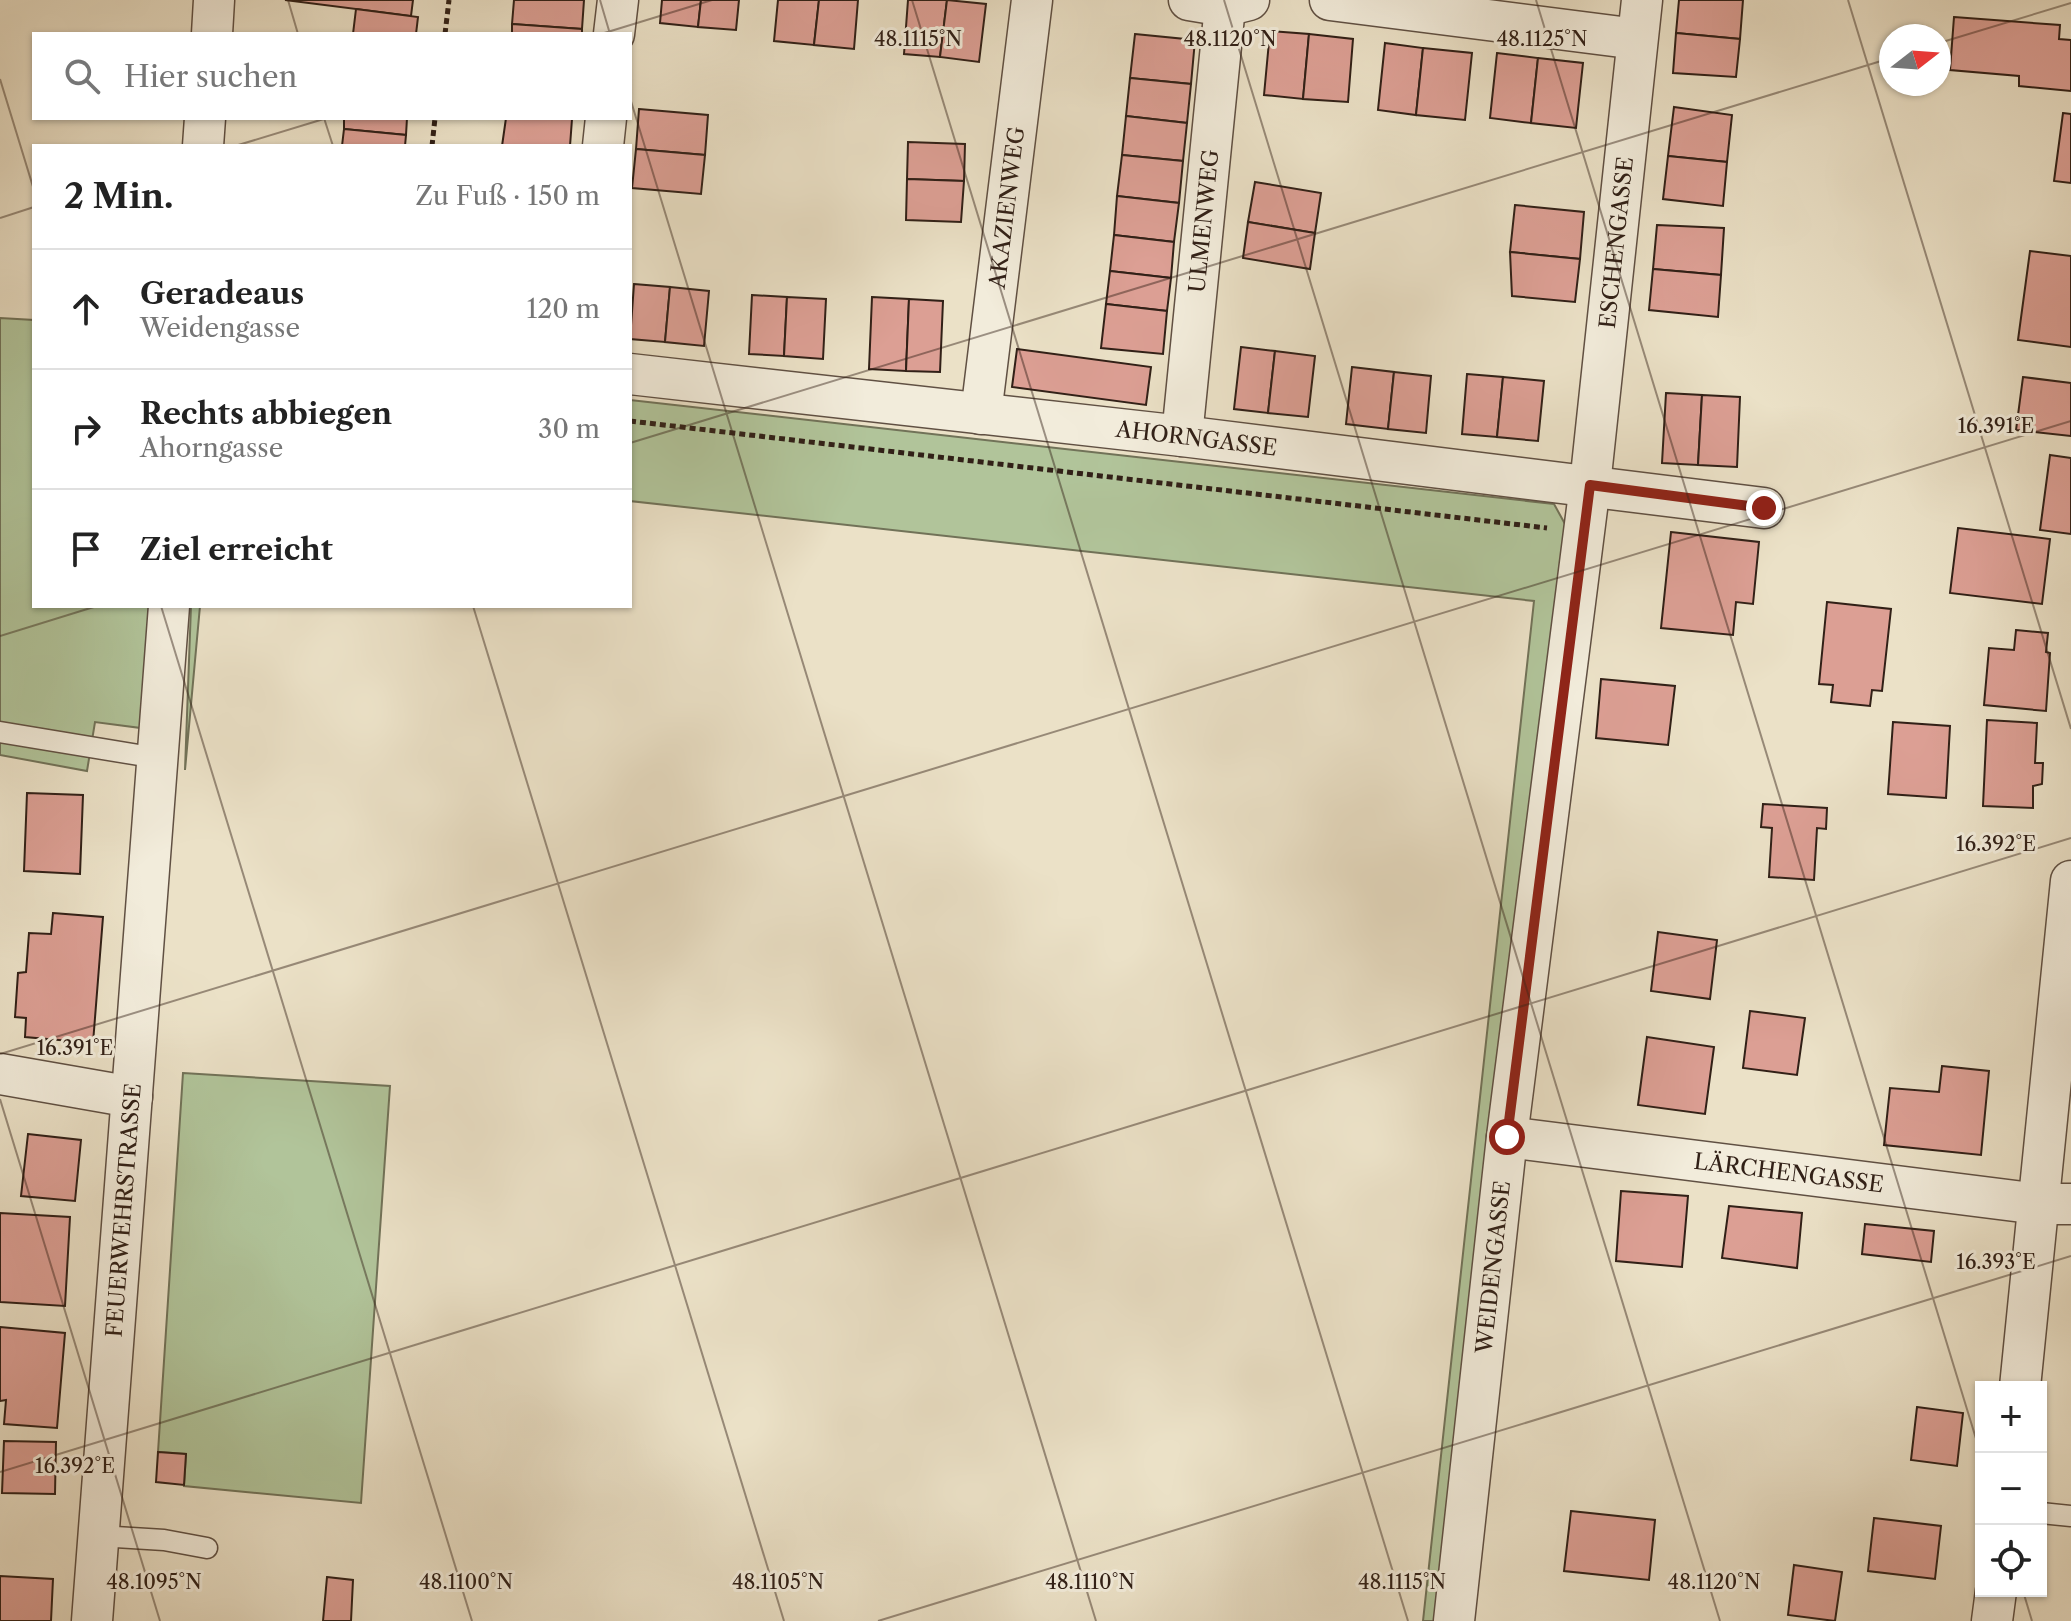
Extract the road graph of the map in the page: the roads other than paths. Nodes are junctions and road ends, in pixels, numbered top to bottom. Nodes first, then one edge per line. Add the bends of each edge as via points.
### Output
1 (214, 0) edge
2 (618, 0) edge
3 (1032, 0) edge
4 (1330, 0) edge
5 (1642, 0) edge
6 (1221, 2) edge
7 (212, 32) edge
8 (614, 32) edge
9 (1637, 39) junction
10 (205, 120) edge
11 (606, 120) edge
12 (203, 144) edge
13 (603, 144) edge
14 (632, 374) edge
15 (981, 414) junction
16 (1182, 436) junction
17 (1590, 485) junction
18 (1764, 508) dead end
19 (169, 608) edge
20 (0, 732) edge
21 (157, 758) junction
22 (2071, 881) edge
23 (0, 1074) edge
24 (132, 1097) junction
25 (1507, 1137) junction
26 (2055, 1204) edge
27 (2021, 1381) edge
28 (2047, 1514) edge
29 (2071, 1516) edge
30 (99, 1536) junction
31 (207, 1548) dead end
32 (1995, 1597) edge
33 (92, 1621) edge
34 (1454, 1621) edge
35 (1992, 1621) edge

1 - 7 street
2 - 8 street
3 - 15 street, AKAZIENWEG
4 - 9 street
5 - 9 street, ESCHENGASSE
6 - 16 street, ULMENWEG
9 - 17 street, ESCHENGASSE
10 - 12 street
11 - 13 street
14 - 15 street, AHORNGASSE
15 - 16 street, AHORNGASSE
16 - 17 street, AHORNGASSE
17 - 18 street, AHORNGASSE
17 - 25 street, WEIDENGASSE
19 - 21 street, FEUERWEHRSTRASSE
20 - 21 lane
21 - 24 street, FEUERWEHRSTRASSE
22 - 26 street
23 - 24 street
24 - 30 street, FEUERWEHRSTRASSE
25 - 26 street, LÄRCHENGASSE
25 - 34 street, WEIDENGASSE
26 - 27 street
28 - 29 lane
30 - 31 lane
30 - 33 street, FEUERWEHRSTRASSE
32 - 35 street

